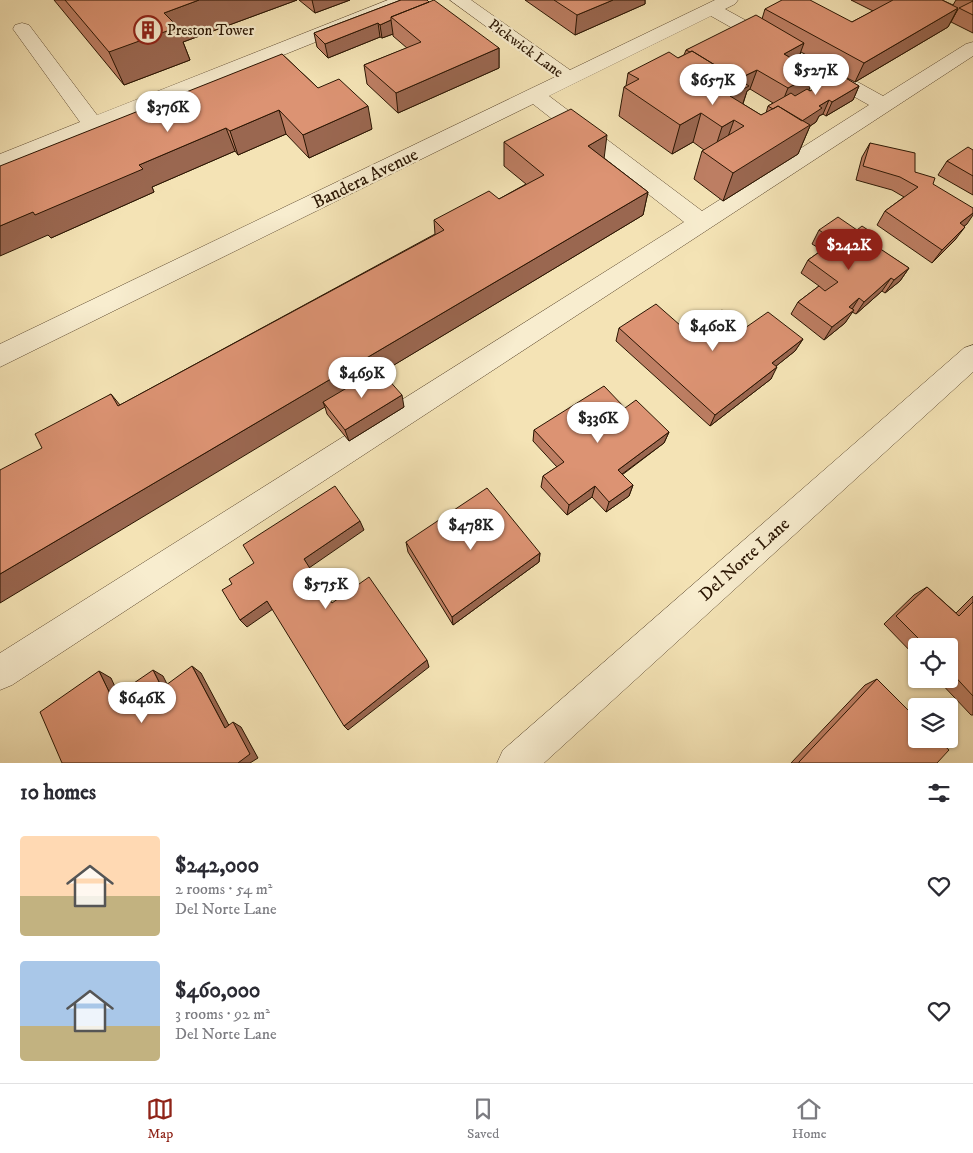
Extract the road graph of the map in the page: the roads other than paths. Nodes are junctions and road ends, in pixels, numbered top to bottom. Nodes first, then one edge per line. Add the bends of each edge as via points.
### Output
1 (404, 0) edge
2 (459, 0) edge
3 (720, 4) edge
4 (22, 29) dead end
5 (973, 48) edge
6 (569, 78) junction
7 (534, 96) junction
8 (884, 105) junction
9 (93, 125) junction
10 (0, 162) edge
11 (702, 222) junction
12 (0, 356) edge
13 (973, 356) edge
14 (0, 673) edge
15 (516, 763) edge

1 - 9 street
2 - 6 street, Pickwick Lane
3 - 6 street, Bandera Avenue
3 - 8 street
4 - 9 street
5 - 8 street
6 - 7 street, Bandera Avenue
7 - 11 street
7 - 12 street, Bandera Avenue
8 - 11 street
9 - 10 street
11 - 14 street
13 - 15 street, Del Norte Lane

